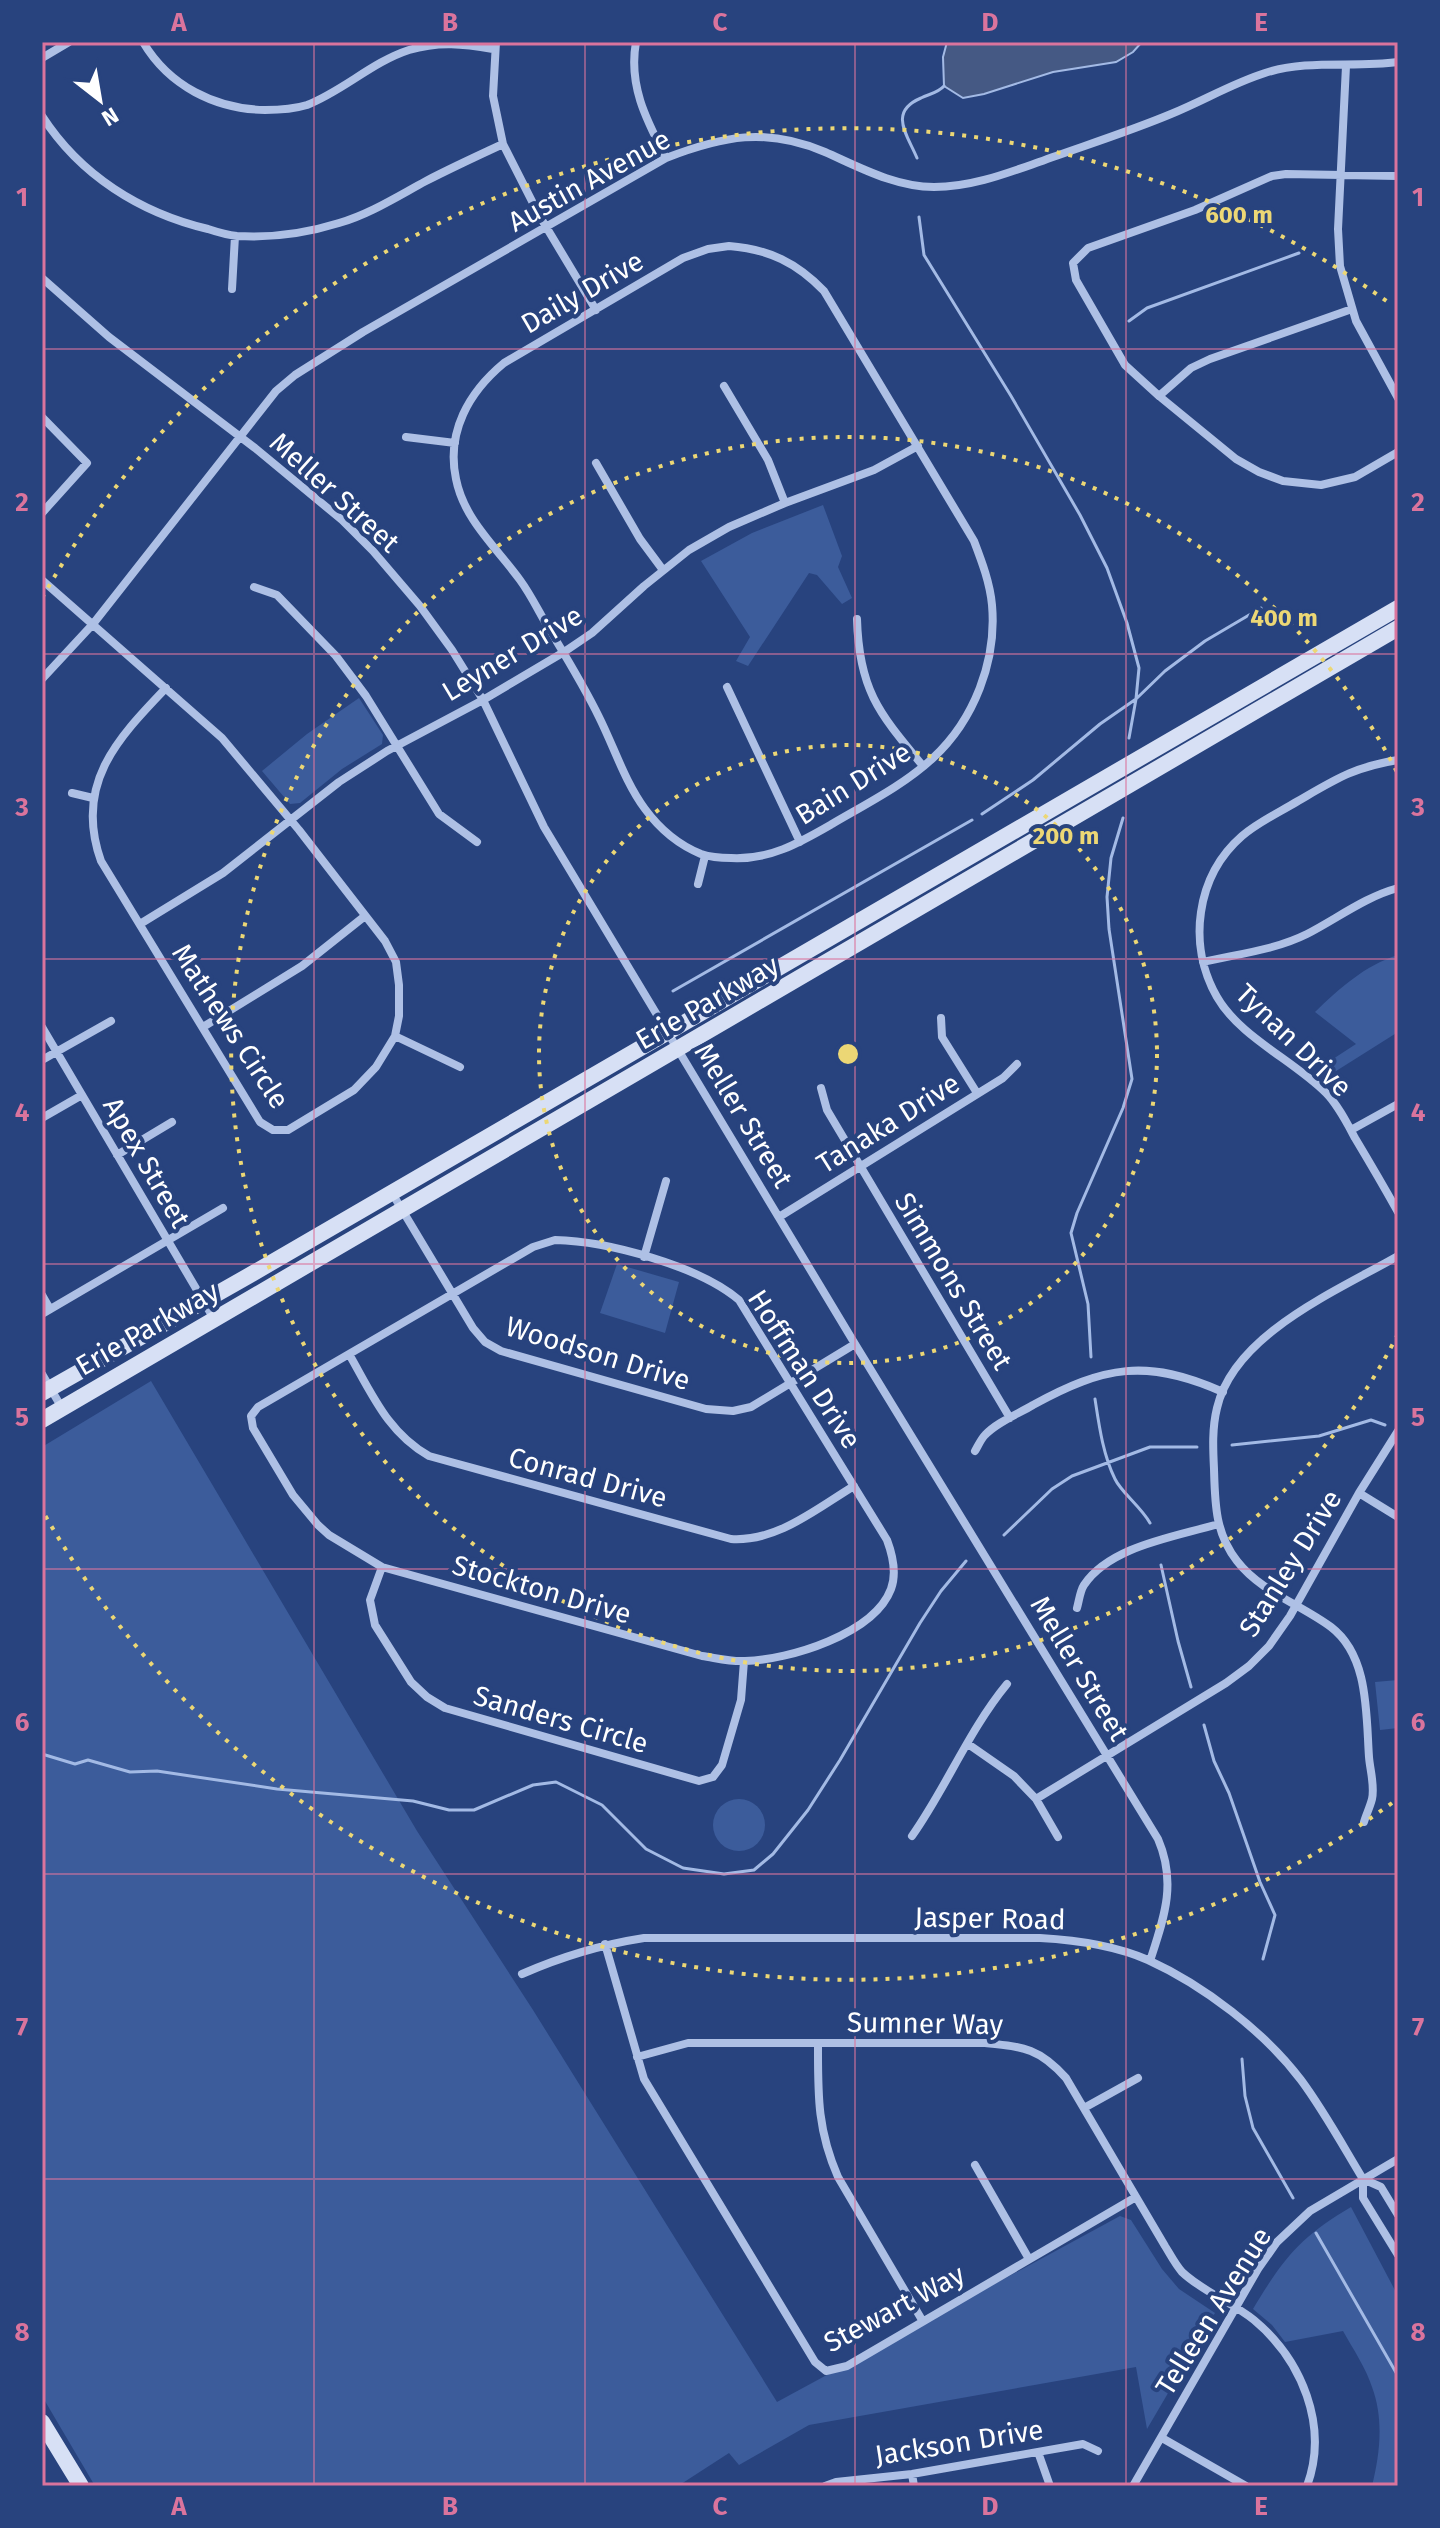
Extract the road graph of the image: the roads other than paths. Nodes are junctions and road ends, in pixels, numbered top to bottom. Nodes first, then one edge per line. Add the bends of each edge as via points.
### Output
1 (69, 42) edge
2 (143, 42) edge
3 (636, 42) edge
4 (494, 46) edge
5 (42, 58) edge
6 (1398, 62) edge
7 (1346, 66) junction
8 (42, 116) edge
9 (503, 144) junction
10 (666, 158) junction
11 (1340, 176) junction
12 (1398, 176) edge
13 (547, 227) junction
14 (235, 236) junction
15 (42, 278) edge
16 (232, 289) dead end
17 (1352, 309) junction
18 (596, 310) junction
19 (724, 386) dead end
20 (1159, 396) junction
21 (1398, 398) edge
22 (42, 417) edge
23 (240, 437) junction
24 (406, 437) dead end
25 (455, 443) junction
26 (918, 446) junction
27 (1398, 452) edge
28 (596, 463) dead end
29 (785, 503) junction
30 (42, 513) edge
31 (663, 570) junction
32 (42, 580) edge
33 (254, 587) dead end
34 (1398, 608) edge
35 (857, 619) dead end
36 (93, 624) junction
37 (1398, 628) edge
38 (564, 652) junction
39 (42, 679) edge
40 (727, 687) dead end
41 (166, 688) junction
42 (483, 700) junction
43 (397, 745) junction
44 (1398, 760) edge
45 (923, 766) junction
46 (72, 793) dead end
47 (93, 798) junction
48 (290, 820) junction
49 (477, 842) dead end
50 (800, 842) junction
51 (705, 856) junction
52 (698, 884) dead end
53 (1398, 888) edge
54 (365, 916) junction
55 (140, 924) junction
56 (1203, 962) junction
57 (941, 1018) dead end
58 (111, 1021) dead end
59 (42, 1027) edge
60 (203, 1027) junction
61 (669, 1032) junction
62 (395, 1036) junction
63 (679, 1049) junction
64 (57, 1052) junction
65 (42, 1060) edge
66 (1017, 1064) dead end
67 (460, 1067) dead end
68 (821, 1088) dead end
69 (977, 1093) junction
70 (82, 1095) junction
71 (1398, 1104) edge
72 (42, 1118) edge
73 (172, 1122) dead end
74 (1351, 1130) junction
75 (117, 1155) junction
76 (861, 1166) junction
77 (666, 1181) dead end
78 (392, 1193) junction
79 (223, 1208) dead end
80 (403, 1209) junction
81 (1398, 1212) edge
82 (779, 1217) junction
83 (167, 1241) junction
84 (1398, 1256) edge
85 (644, 1257) junction
86 (453, 1294) junction
87 (42, 1295) edge
88 (204, 1302) junction
89 (46, 1312) edge
90 (214, 1319) junction
91 (855, 1344) junction
92 (349, 1354) junction
93 (792, 1384) junction
94 (45, 1385) edge
95 (1223, 1392) junction
96 (62, 1408) junction
97 (251, 1416) joint
98 (1010, 1418) junction
99 (42, 1420) edge
100 (1398, 1431) edge
101 (975, 1451) dead end
102 (854, 1486) junction
103 (1359, 1493) junction
104 (1398, 1517) edge
105 (1218, 1524) junction
106 (382, 1567) junction
107 (881, 1605) joint
108 (1295, 1605) junction
109 (1077, 1608) dead end
110 (744, 1661) junction
111 (1007, 1684) dead end
112 (968, 1744) junction
113 (1107, 1754) junction
114 (1036, 1799) junction
115 (1364, 1822) dead end
116 (912, 1836) dead end
117 (1058, 1837) dead end
118 (605, 1944) junction
119 (1150, 1961) junction
120 (522, 1974) dead end
121 (818, 2044) junction
122 (637, 2057) junction
123 (1138, 2078) dead end
124 (1084, 2108) junction
125 (1398, 2159) edge
126 (975, 2165) dead end
127 (1363, 2179) junction
128 (1136, 2197) junction
129 (1398, 2215) edge
130 (1398, 2255) edge
131 (1029, 2259) junction
132 (1236, 2308) junction
133 (922, 2320) junction
134 (42, 2422) edge
135 (1162, 2438) junction
136 (1098, 2451) dead end
137 (1038, 2452) junction
138 (912, 2474) junction
139 (81, 2486) edge
140 (825, 2486) edge
141 (914, 2486) edge
142 (1050, 2486) edge
143 (1133, 2486) edge
144 (1246, 2486) edge
145 (1307, 2486) edge

1 - 5 street
2 - 4 street via 165,71 211,101 241,109 280,110 306,105 391,57 436,44
3 - 10 street via 634,77 640,104
4 - 9 street via 493,96
6 - 7 street, Austin Avenue
7 - 10 street, Austin Avenue via 1270,71 1131,129 1000,176 954,186 911,184 863,171 792,141 753,136 705,143
7 - 11 street
8 - 14 street via 62,145 108,186 181,223
9 - 13 street
9 - 14 street via 341,223 311,231
10 - 13 street, Austin Avenue
11 - 12 street
11 - 17 street via 1338,250
11 - 20 street via 1272,176 1088,248 1073,263 1076,280 1125,365
13 - 18 street
13 - 23 street, Austin Avenue via 295,375
14 - 16 street
15 - 23 street, Meller Street via 109,337
17 - 20 street via 1210,359
17 - 21 street
18 - 25 street, Daily Drive via 486,378 460,420
18 - 26 street, Daily Drive via 683,258 708,249 729,246 790,261 824,291
19 - 29 street via 768,460
20 - 27 street via 1236,459 1283,481 1321,485 1355,477
22 - 30 street via 87,463
23 - 36 street, Austin Avenue
23 - 42 street, Meller Street via 373,551 420,606
24 - 25 street
25 - 38 street, Daily Drive via 456,481 464,505
26 - 29 street, Leyner Drive via 874,470
26 - 45 street, Bain Drive via 974,541 992,606 990,648 974,706 949,742
28 - 31 street
29 - 31 street, Leyner Drive via 729,527
31 - 38 street, Leyner Drive
32 - 36 street, Mathews Circle
33 - 43 street via 277,595 327,646
34 - 61 main road, Erie Parkway
35 - 45 street via 862,670 871,696
36 - 39 street, Austin Avenue
36 - 41 street, Mathews Circle
37 - 63 main road, Erie Parkway
38 - 42 street, Leyner Drive
38 - 51 street, Bain Drive via 644,807 660,827
40 - 50 street
41 - 47 street, Mathews Circle via 113,747
41 - 48 street, Mathews Circle via 222,738
42 - 43 street, Leyner Drive
42 - 61 street, Meller Street via 544,827
43 - 48 street, Leyner Drive
43 - 49 street via 439,814
44 - 56 street, Tynan Drive via 1347,772 1243,835 1228,850 1205,891 1200,914
45 - 50 street, Bain Drive
46 - 47 street
47 - 55 street, Mathews Circle via 101,861
48 - 54 street, Mathews Circle
48 - 55 street, Leyner Drive via 223,873
50 - 51 street, Bain Drive via 761,857
51 - 52 street
53 - 56 street via 1280,945
54 - 60 street via 302,966
54 - 62 street, Mathews Circle via 396,962
55 - 60 street, Mathews Circle
56 - 74 street, Tynan Drive via 1214,993 1233,1018 1328,1095
57 - 69 street via 942,1037
58 - 64 street
59 - 64 street, Apex Street
60 - 62 street, Mathews Circle via 260,1122 273,1130 288,1130 354,1090
61 - 63 street, Meller Street
61 - 78 main road, Erie Parkway
62 - 67 street
63 - 80 main road, Erie Parkway
63 - 82 street, Meller Street
64 - 65 street
64 - 70 street, Apex Street
66 - 69 street, Tanaka Drive
68 - 76 street, Simmons Street via 827,1110
69 - 76 street, Tanaka Drive
70 - 72 street
70 - 75 street, Apex Street
71 - 74 street
73 - 75 street
74 - 81 street, Tynan Drive
75 - 83 street, Apex Street
76 - 82 street, Tanaka Drive
76 - 98 street, Simmons Street
77 - 85 street
78 - 80 street, Woodson Drive
78 - 88 main road, Erie Parkway
79 - 83 street
80 - 86 street, Woodson Drive
80 - 90 main road, Erie Parkway
82 - 91 street, Meller Street
83 - 88 street, Apex Street
83 - 89 street
84 - 95 street via 1270,1332 1237,1367
85 - 86 street, Hoffman Drive via 555,1240 533,1247
85 - 93 street, Hoffman Drive via 703,1276 739,1300
86 - 92 street, Hoffman Drive
86 - 93 street, Woodson Drive via 473,1328 501,1351 706,1409 751,1407
87 - 89 street
88 - 90 street, Apex Street
88 - 94 main road, Erie Parkway
90 - 96 main road, Erie Parkway
91 - 93 street, Woodson Drive
91 - 113 street, Meller Street
92 - 97 street, Hoffman Drive
92 - 102 street, Conrad Drive via 396,1432 429,1456 731,1539 778,1532
93 - 102 street, Hoffman Drive
94 - 96 street
95 - 98 street via 1167,1372 1136,1370 1078,1382
95 - 105 street via 1213,1440
96 - 99 main road, Erie Parkway
97 - 106 street, Stockton Drive via 280,1474 318,1525
98 - 101 street via 985,1434
100 - 103 street, Stanley Drive
102 - 107 street, Hoffman Drive via 893,1559 891,1590
103 - 104 street
103 - 108 street, Stanley Drive
105 - 108 street via 1236,1560 1255,1580
105 - 109 street via 1111,1559 1082,1587
106 - 110 street, Stockton Drive via 702,1656
106 - 110 street, Sanders Circle via 370,1600 375,1625 402,1670 427,1697 445,1708 699,1781 713,1777 722,1765 741,1700
107 - 110 street, Stockton Drive via 859,1624 812,1648
108 - 113 street, Stanley Drive via 1249,1666
108 - 115 street via 1333,1628 1359,1668 1373,1797
111 - 112 street
112 - 114 street
112 - 116 street
113 - 114 street, Stanley Drive
113 - 119 street, Meller Street via 1166,1856 1165,1914
114 - 117 street
118 - 119 street, Jasper Road via 686,1937 1040,1938 1099,1945
118 - 120 street, Jasper Road
118 - 122 street
119 - 127 street, Jasper Road via 1227,2008 1262,2038 1299,2078
121 - 122 street, Sumner Way via 688,2043
121 - 124 street, Sumner Way via 1024,2047 1050,2060
121 - 133 street via 819,2112 828,2154
122 - 133 street, Stewart Way via 644,2079 815,2362 826,2371 847,2366
123 - 124 street
124 - 128 street, Sumner Way
125 - 127 street, Telleen Avenue
126 - 131 street
127 - 129 street via 1381,2187
127 - 130 street via 1363,2198
127 - 132 street, Telleen Avenue via 1293,2225
128 - 131 street, Stewart Way
128 - 132 street, Sumner Way via 1182,2271
131 - 133 street, Stewart Way
132 - 135 street, Telleen Avenue
132 - 145 street, Sumner Way via 1273,2339 1304,2387 1316,2446
134 - 139 main road
135 - 143 street, Telleen Avenue
135 - 144 street
136 - 137 street, Jackson Drive via 1083,2444
137 - 138 street, Jackson Drive
137 - 142 street
138 - 140 street, Jackson Drive
138 - 141 street

